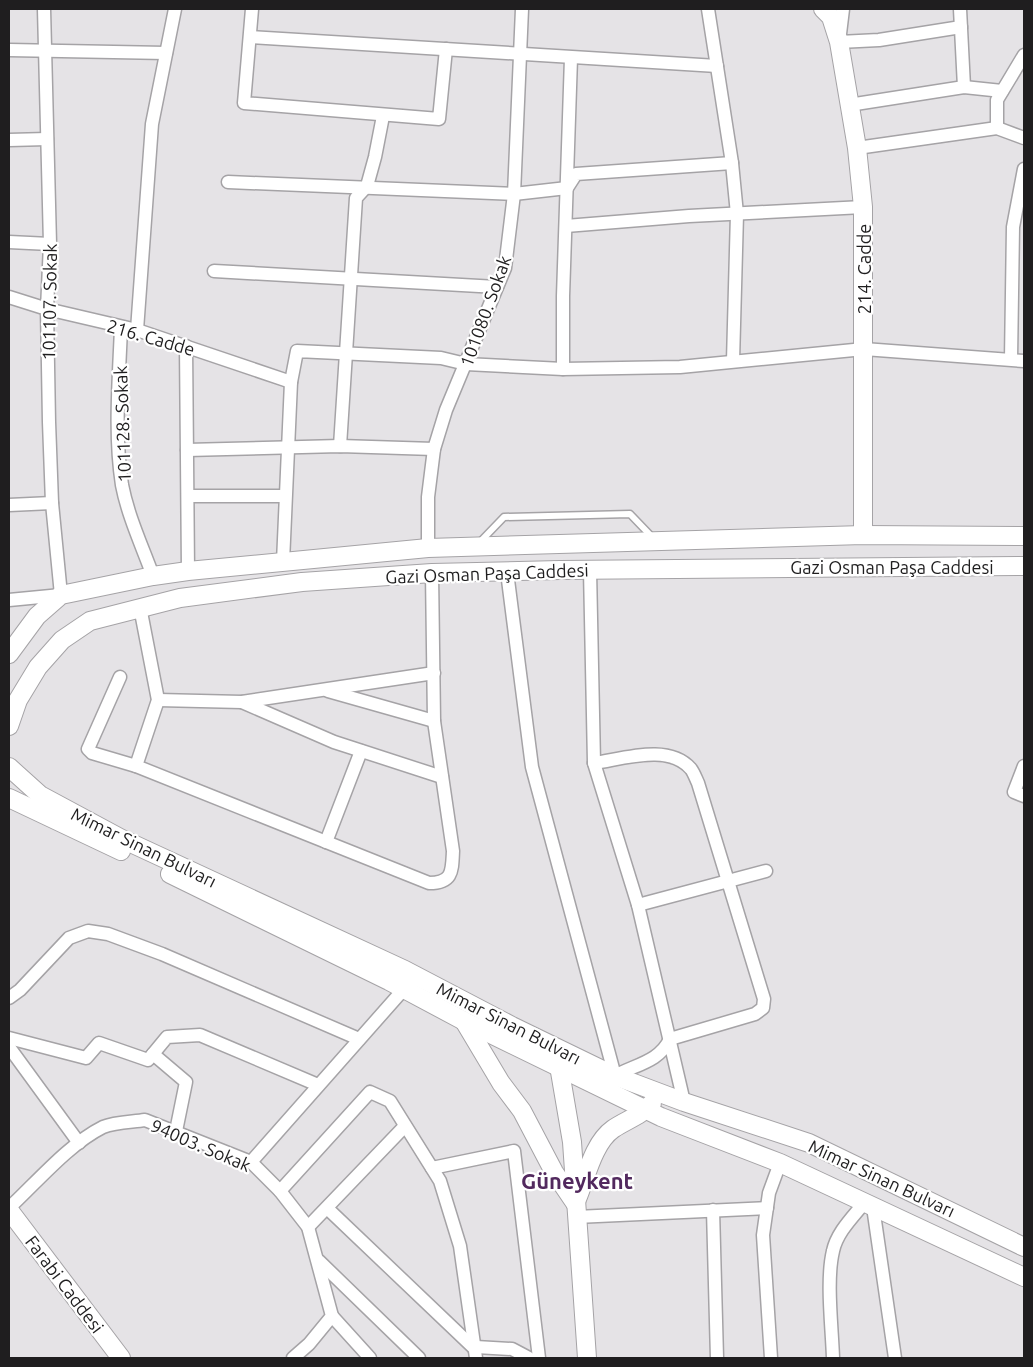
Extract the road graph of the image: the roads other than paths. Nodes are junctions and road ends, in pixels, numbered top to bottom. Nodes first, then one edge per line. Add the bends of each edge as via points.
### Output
1 (44, 9) edge
2 (175, 9) edge
3 (252, 9) edge
4 (522, 9) edge
5 (708, 9) edge
6 (824, 9) edge
7 (843, 9) edge
8 (960, 9) edge
9 (961, 27) junction
10 (251, 37) junction
11 (839, 42) junction
12 (446, 49) junction
13 (9, 50) edge
14 (46, 51) junction
15 (166, 53) junction
16 (521, 53) junction
17 (1024, 55) edge
18 (571, 58) junction
19 (717, 66) junction
20 (964, 87) junction
21 (1002, 91) junction
22 (849, 105) junction
23 (383, 116) junction
24 (997, 128) junction
25 (1024, 138) edge
26 (48, 139) junction
27 (9, 140) edge
28 (857, 148) junction
29 (732, 163) junction
30 (1024, 169) edge
31 (228, 182) dead end
32 (367, 186) junction
33 (566, 188) junction
34 (514, 194) junction
35 (863, 207) junction
36 (737, 214) junction
37 (566, 226) junction
38 (9, 242) edge
39 (50, 244) junction
40 (214, 270) dead end
41 (352, 278) junction
42 (497, 287) junction
43 (9, 297) edge
44 (47, 309) junction
45 (121, 328) junction
46 (137, 330) junction
47 (186, 346) junction
48 (864, 348) junction
49 (347, 354) junction
50 (1010, 359) junction
51 (1024, 360) edge
52 (733, 361) junction
53 (466, 364) junction
54 (562, 369) junction
55 (291, 382) junction
56 (340, 446) junction
57 (288, 447) junction
58 (434, 449) junction
59 (187, 450) junction
60 (188, 496) junction
61 (286, 496) junction
62 (52, 503) junction
63 (9, 505) edge
64 (863, 535) junction
65 (1024, 536) edge
66 (656, 541) junction
67 (475, 546) junction
68 (428, 548) junction
69 (283, 562) junction
70 (1024, 566) edge
71 (590, 570) junction
72 (188, 571) junction
73 (508, 572) junction
74 (432, 573) junction
75 (153, 576) junction
76 (61, 595) junction
77 (9, 600) edge
78 (140, 607) junction
79 (9, 654) edge
80 (434, 673) junction
81 (120, 676) dead end
82 (322, 689) junction
83 (158, 700) junction
84 (242, 702) junction
85 (434, 721) junction
86 (9, 726) edge
87 (361, 751) junction
88 (594, 763) junction
89 (136, 766) junction
90 (1024, 766) edge
91 (9, 767) edge
92 (442, 777) junction
93 (1024, 796) edge
94 (9, 798) edge
95 (326, 842) junction
96 (766, 871) dead end
97 (728, 880) junction
98 (638, 905) junction
99 (403, 990) junction
100 (9, 998) edge
101 (464, 1021) junction
102 (9, 1038) edge
103 (360, 1039) junction
104 (670, 1039) junction
105 (554, 1045) junction
106 (9, 1047) edge
107 (153, 1054) junction
108 (560, 1068) junction
109 (615, 1076) junction
110 (318, 1085) junction
111 (597, 1086) junction
112 (661, 1094) junction
113 (684, 1102) junction
114 (646, 1110) junction
115 (405, 1126) junction
116 (176, 1131) junction
117 (79, 1143) junction
118 (251, 1162) junction
119 (780, 1163) junction
120 (432, 1168) junction
121 (280, 1190) junction
122 (869, 1205) junction
123 (767, 1208) junction
124 (9, 1209) edge
125 (328, 1209) junction
126 (712, 1210) junction
127 (576, 1211) junction
128 (308, 1227) junction
129 (1024, 1247) edge
130 (318, 1260) junction
131 (1024, 1277) edge
132 (332, 1316) junction
133 (476, 1352) edge
134 (121, 1358) edge
135 (293, 1358) edge
136 (370, 1358) edge
137 (420, 1358) edge
138 (529, 1358) edge
139 (539, 1358) edge
140 (588, 1358) edge
141 (717, 1358) edge
142 (771, 1358) edge
143 (833, 1358) edge
144 (895, 1358) edge

1 - 14 street, 101107. Sokak
2 - 15 street
3 - 10 street
4 - 16 street, 101080. Sokak
5 - 19 street
6 - 11 main road, 214. Cadde via 831,17
7 - 11 street
8 - 9 street
9 - 11 street via 879,40
9 - 20 street
10 - 12 street
10 - 23 street via 244,103
11 - 22 main road, 214. Cadde
12 - 16 street
12 - 23 street via 439,119
13 - 14 street
14 - 15 street
14 - 26 street, 101107. Sokak
15 - 46 street via 152,124
16 - 18 street
16 - 34 street, 101080. Sokak
17 - 21 street
18 - 19 street
18 - 33 street
19 - 29 street
20 - 21 street
20 - 22 street
21 - 24 street via 997,100
22 - 28 main road, 214. Cadde
23 - 32 street
24 - 25 street
24 - 28 street
26 - 27 street
26 - 39 street, 101107. Sokak
28 - 35 main road, 214. Cadde
29 - 33 street via 576,174
29 - 36 street
30 - 50 street via 1013,227
31 - 32 street
32 - 34 street
32 - 41 street via 356,198
33 - 34 street
33 - 37 street
34 - 42 street, 101080. Sokak via 505,268
35 - 36 street
35 - 48 main road, 214. Cadde
36 - 37 street
36 - 52 street
37 - 54 street
38 - 39 street
39 - 44 street, 101107. Sokak
40 - 41 street
41 - 42 street
41 - 49 street
42 - 53 street, 101080. Sokak
43 - 44 street, 216. Cadde
44 - 45 street, 216. Cadde
44 - 62 street, 101107. Sokak
45 - 46 street, 216. Cadde
45 - 75 street, 101128. Sokak via 118,412 122,484
46 - 47 street, 216. Cadde
47 - 55 street, 216. Cadde
47 - 59 street
48 - 50 street
48 - 52 street
48 - 64 main road, 214. Cadde
49 - 53 street via 441,358
49 - 55 street via 297,351
49 - 56 street
50 - 51 street
52 - 54 street via 680,367
53 - 54 street
53 - 58 street, 101080. Sokak via 446,410
55 - 57 street
56 - 57 street
56 - 58 street
57 - 59 street
57 - 61 street
58 - 68 street, 101080. Sokak via 428,497
59 - 60 street
60 - 61 street
60 - 72 street
61 - 69 street
62 - 63 street
62 - 76 street, 101107. Sokak
64 - 65 main road, Gazi Osman Paşa Caddesi
64 - 66 main road, Gazi Osman Paşa Caddesi
66 - 67 main road, Gazi Osman Paşa Caddesi
66 - 67 lane via 630,514 504,517
67 - 68 main road, Gazi Osman Paşa Caddesi
68 - 69 main road, Gazi Osman Paşa Caddesi
69 - 72 main road, Gazi Osman Paşa Caddesi
70 - 71 main road, Gazi Osman Paşa Caddesi
71 - 73 main road, Gazi Osman Paşa Caddesi
71 - 88 street
72 - 75 main road, Gazi Osman Paşa Caddesi
73 - 74 main road, Gazi Osman Paşa Caddesi
73 - 109 street via 532,767
74 - 78 main road, Gazi Osman Paşa Caddesi via 302,582 180,598
74 - 80 street
75 - 76 main road, Gazi Osman Paşa Caddesi
76 - 77 street, Gazi Osman Paşa Caddesi
76 - 79 main road, Gazi Osman Paşa Caddesi via 37,616
78 - 83 street
78 - 86 main road, Gazi Osman Paşa Caddesi via 90,620 62,640 38,667 18,700
80 - 82 street
80 - 85 street
81 - 89 street via 88,749
82 - 84 street
82 - 85 street
83 - 84 street
83 - 89 street
84 - 87 street
85 - 92 street
87 - 92 street
87 - 95 street
88 - 97 street via 659,754 678,760 690,769 698,783
88 - 98 street
89 - 95 street
90 - 93 street via 1014,792
91 - 105 main road, Mimar Sinan Bulvarı via 40,795 120,838 405,970
92 - 95 street via 453,851 452,869 440,883 429,883
94 - 99 main road, Mimar Sinan Bulvarı
96 - 97 street
97 - 98 street
97 - 104 street via 764,999 762,1008 755,1014
98 - 104 street
99 - 101 main road, Mimar Sinan Bulvarı
99 - 103 street
100 - 103 street via 70,938 88,931 108,934 162,954
101 - 108 main road, Mimar Sinan Bulvarı
101 - 127 main road via 522,1111
102 - 107 street via 86,1058 99,1043 148,1060
103 - 110 street
104 - 109 street via 665,1049 651,1060
104 - 113 street
105 - 108 main road
105 - 109 main road, Mimar Sinan Bulvarı
106 - 117 street
107 - 110 street via 167,1037 200,1035
107 - 116 street via 186,1082
108 - 111 main road, Mimar Sinan Bulvarı
108 - 127 main road via 572,1142
109 - 111 street
109 - 112 main road, Mimar Sinan Bulvarı
110 - 118 street
111 - 114 main road, Mimar Sinan Bulvarı
112 - 113 main road, Mimar Sinan Bulvarı
112 - 114 main road
113 - 129 main road, Mimar Sinan Bulvarı via 809,1143
114 - 119 main road, Mimar Sinan Bulvarı
114 - 127 main road via 611,1130 599,1145
115 - 120 street
115 - 121 street via 390,1101 370,1092
115 - 125 street
116 - 117 street, 94003. Sokak via 145,1120 127,1122 104,1127
116 - 118 street, 94003. Sokak
117 - 124 street, 94003. Sokak
118 - 121 street, 94003. Sokak
119 - 122 main road, Mimar Sinan Bulvarı
119 - 123 street
120 - 133 street via 440,1180 460,1246
120 - 139 street via 514,1151
121 - 128 street, 94003. Sokak
122 - 131 main road, Mimar Sinan Bulvarı
122 - 143 street via 842,1231 833,1250 830,1277
122 - 144 street
123 - 126 street
123 - 142 street via 764,1235
124 - 134 main road, Farabi Caddesi
125 - 128 street
125 - 133 street
126 - 127 street
126 - 141 street
127 - 140 main road
128 - 130 street, 94003. Sokak
130 - 132 street, 94003. Sokak
130 - 137 street
132 - 135 street
132 - 136 street
133 - 138 street via 512,1349

